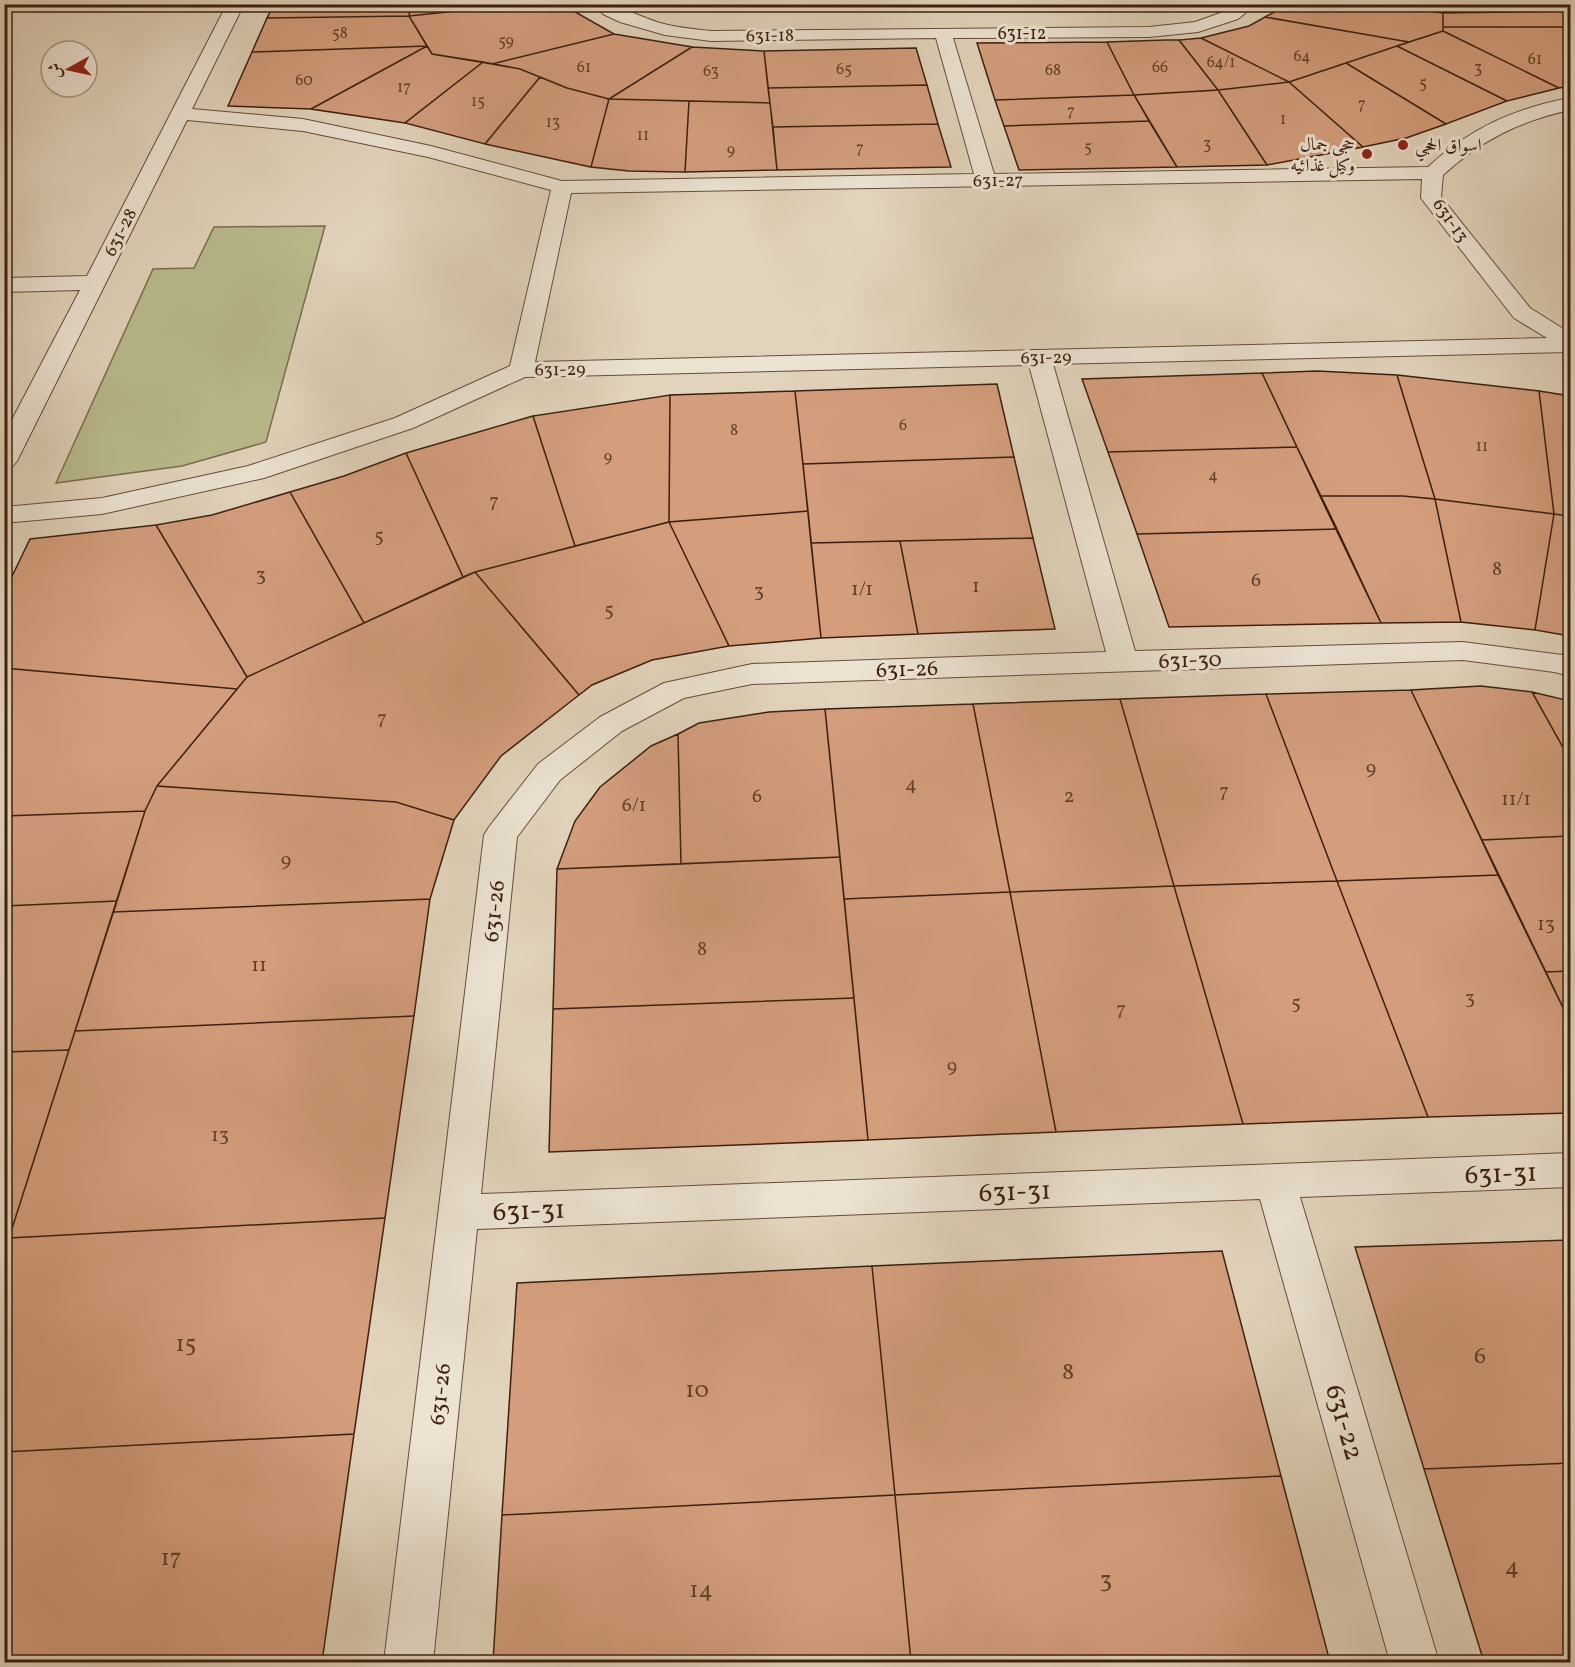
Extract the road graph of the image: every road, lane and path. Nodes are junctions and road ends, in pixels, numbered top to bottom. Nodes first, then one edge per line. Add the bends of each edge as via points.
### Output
1 (236, 4) edge
2 (604, 4) edge
3 (1248, 4) edge
4 (943, 33) junction
5 (1570, 104) edge
6 (181, 114) junction
7 (1433, 173) junction
8 (986, 180) junction
9 (562, 187) junction
10 (95, 283) junction
11 (4, 285) edge
12 (1570, 344) edge
13 (1039, 358) junction
14 (521, 370) junction
15 (4, 461) edge
16 (4, 515) edge
17 (1123, 661) junction
18 (1570, 667) edge
19 (1570, 1170) edge
20 (1275, 1181) junction
21 (459, 1212) junction
22 (408, 1662) edge
23 (1415, 1662) edge

1 - 6 street, 631-28
2 - 4 street, 631-18 via 626,18 665,30 711,36
3 - 4 street, 631-12 via 1232,15 1198,27 1159,31
4 - 8 street
5 - 7 street, 631-13 via 1535,111 1483,131
6 - 9 street, 631-27 via 303,125 431,152
6 - 10 street, 631-28
7 - 8 street, 631-27
7 - 12 street, 631-13 via 1431,198 1522,313
8 - 9 street, 631-27
9 - 14 street
10 - 11 street
10 - 15 street, 631-28
12 - 13 street, 631-29
13 - 14 street, 631-29
13 - 17 street
14 - 16 street via 404,423 255,472 102,506
17 - 18 street, 631-30 via 1463,651
17 - 21 street, 631-26 via 752,674 675,690 612,724 549,772 501,835
19 - 20 street, 631-31
20 - 21 street, 631-31
20 - 23 street, 631-22
21 - 22 street, 631-26

